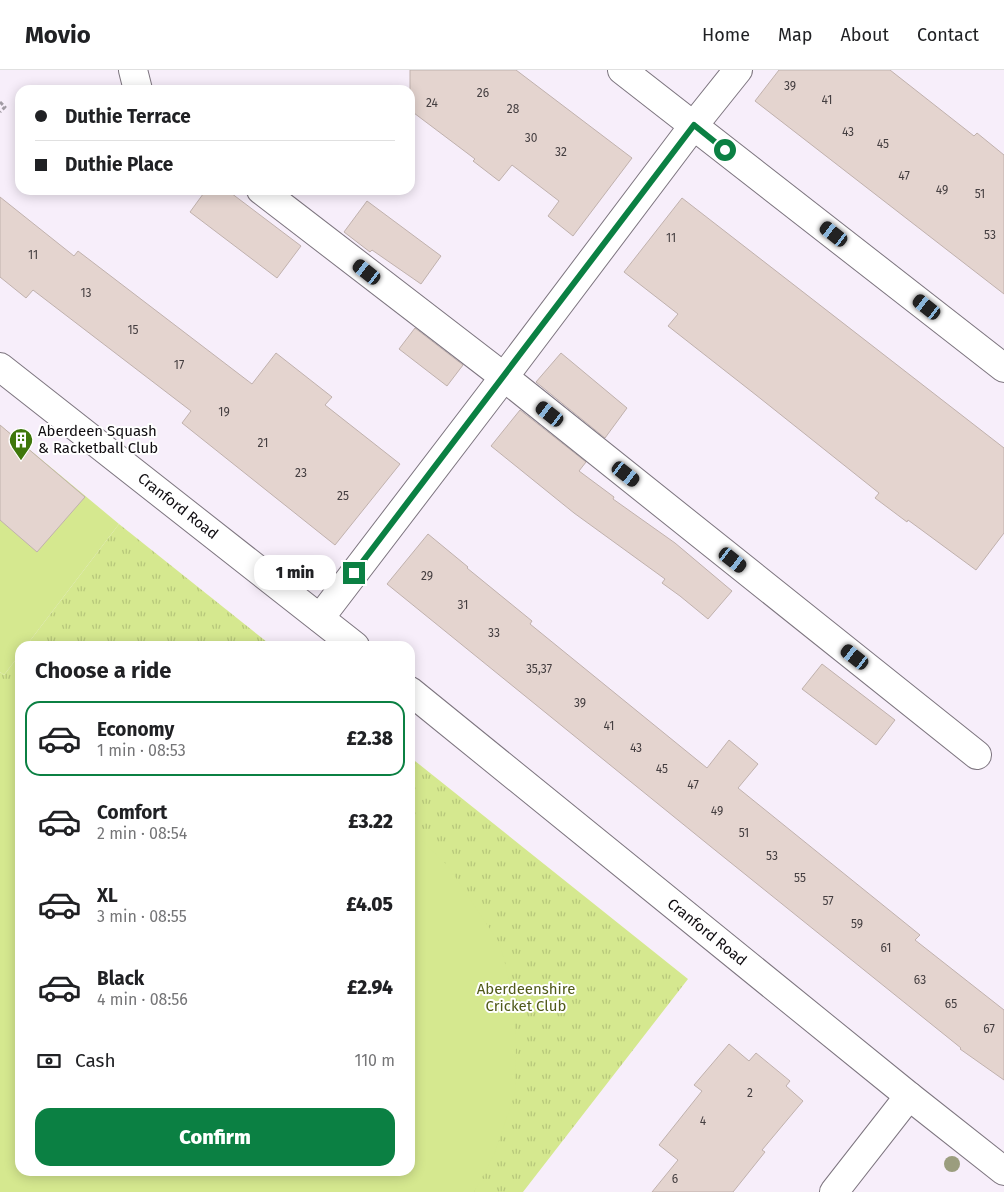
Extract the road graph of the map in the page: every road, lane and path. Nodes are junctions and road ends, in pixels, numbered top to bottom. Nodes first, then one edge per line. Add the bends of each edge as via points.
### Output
1 (133, 70) edge
2 (622, 70) edge
3 (738, 70) edge
4 (137, 85) edge
5 (0, 102) edge
6 (0, 112) edge
7 (694, 125) junction
8 (267, 195) edge
9 (0, 367) edge
10 (1004, 368) edge
11 (504, 377) junction
12 (320, 618) junction
13 (349, 641) edge
14 (415, 695) edge
15 (977, 755) dead end
16 (909, 1096) junction
17 (1004, 1171) edge
18 (834, 1192) edge

1 - 4 street
2 - 7 street
3 - 7 street
5 - 6 path via 5,107
7 - 10 street
7 - 11 street
8 - 11 street
9 - 12 street, Cranford Road
11 - 12 street
11 - 15 street
12 - 13 street, Cranford Road
14 - 16 street, Cranford Road
16 - 17 street, Cranford Road
16 - 18 street

